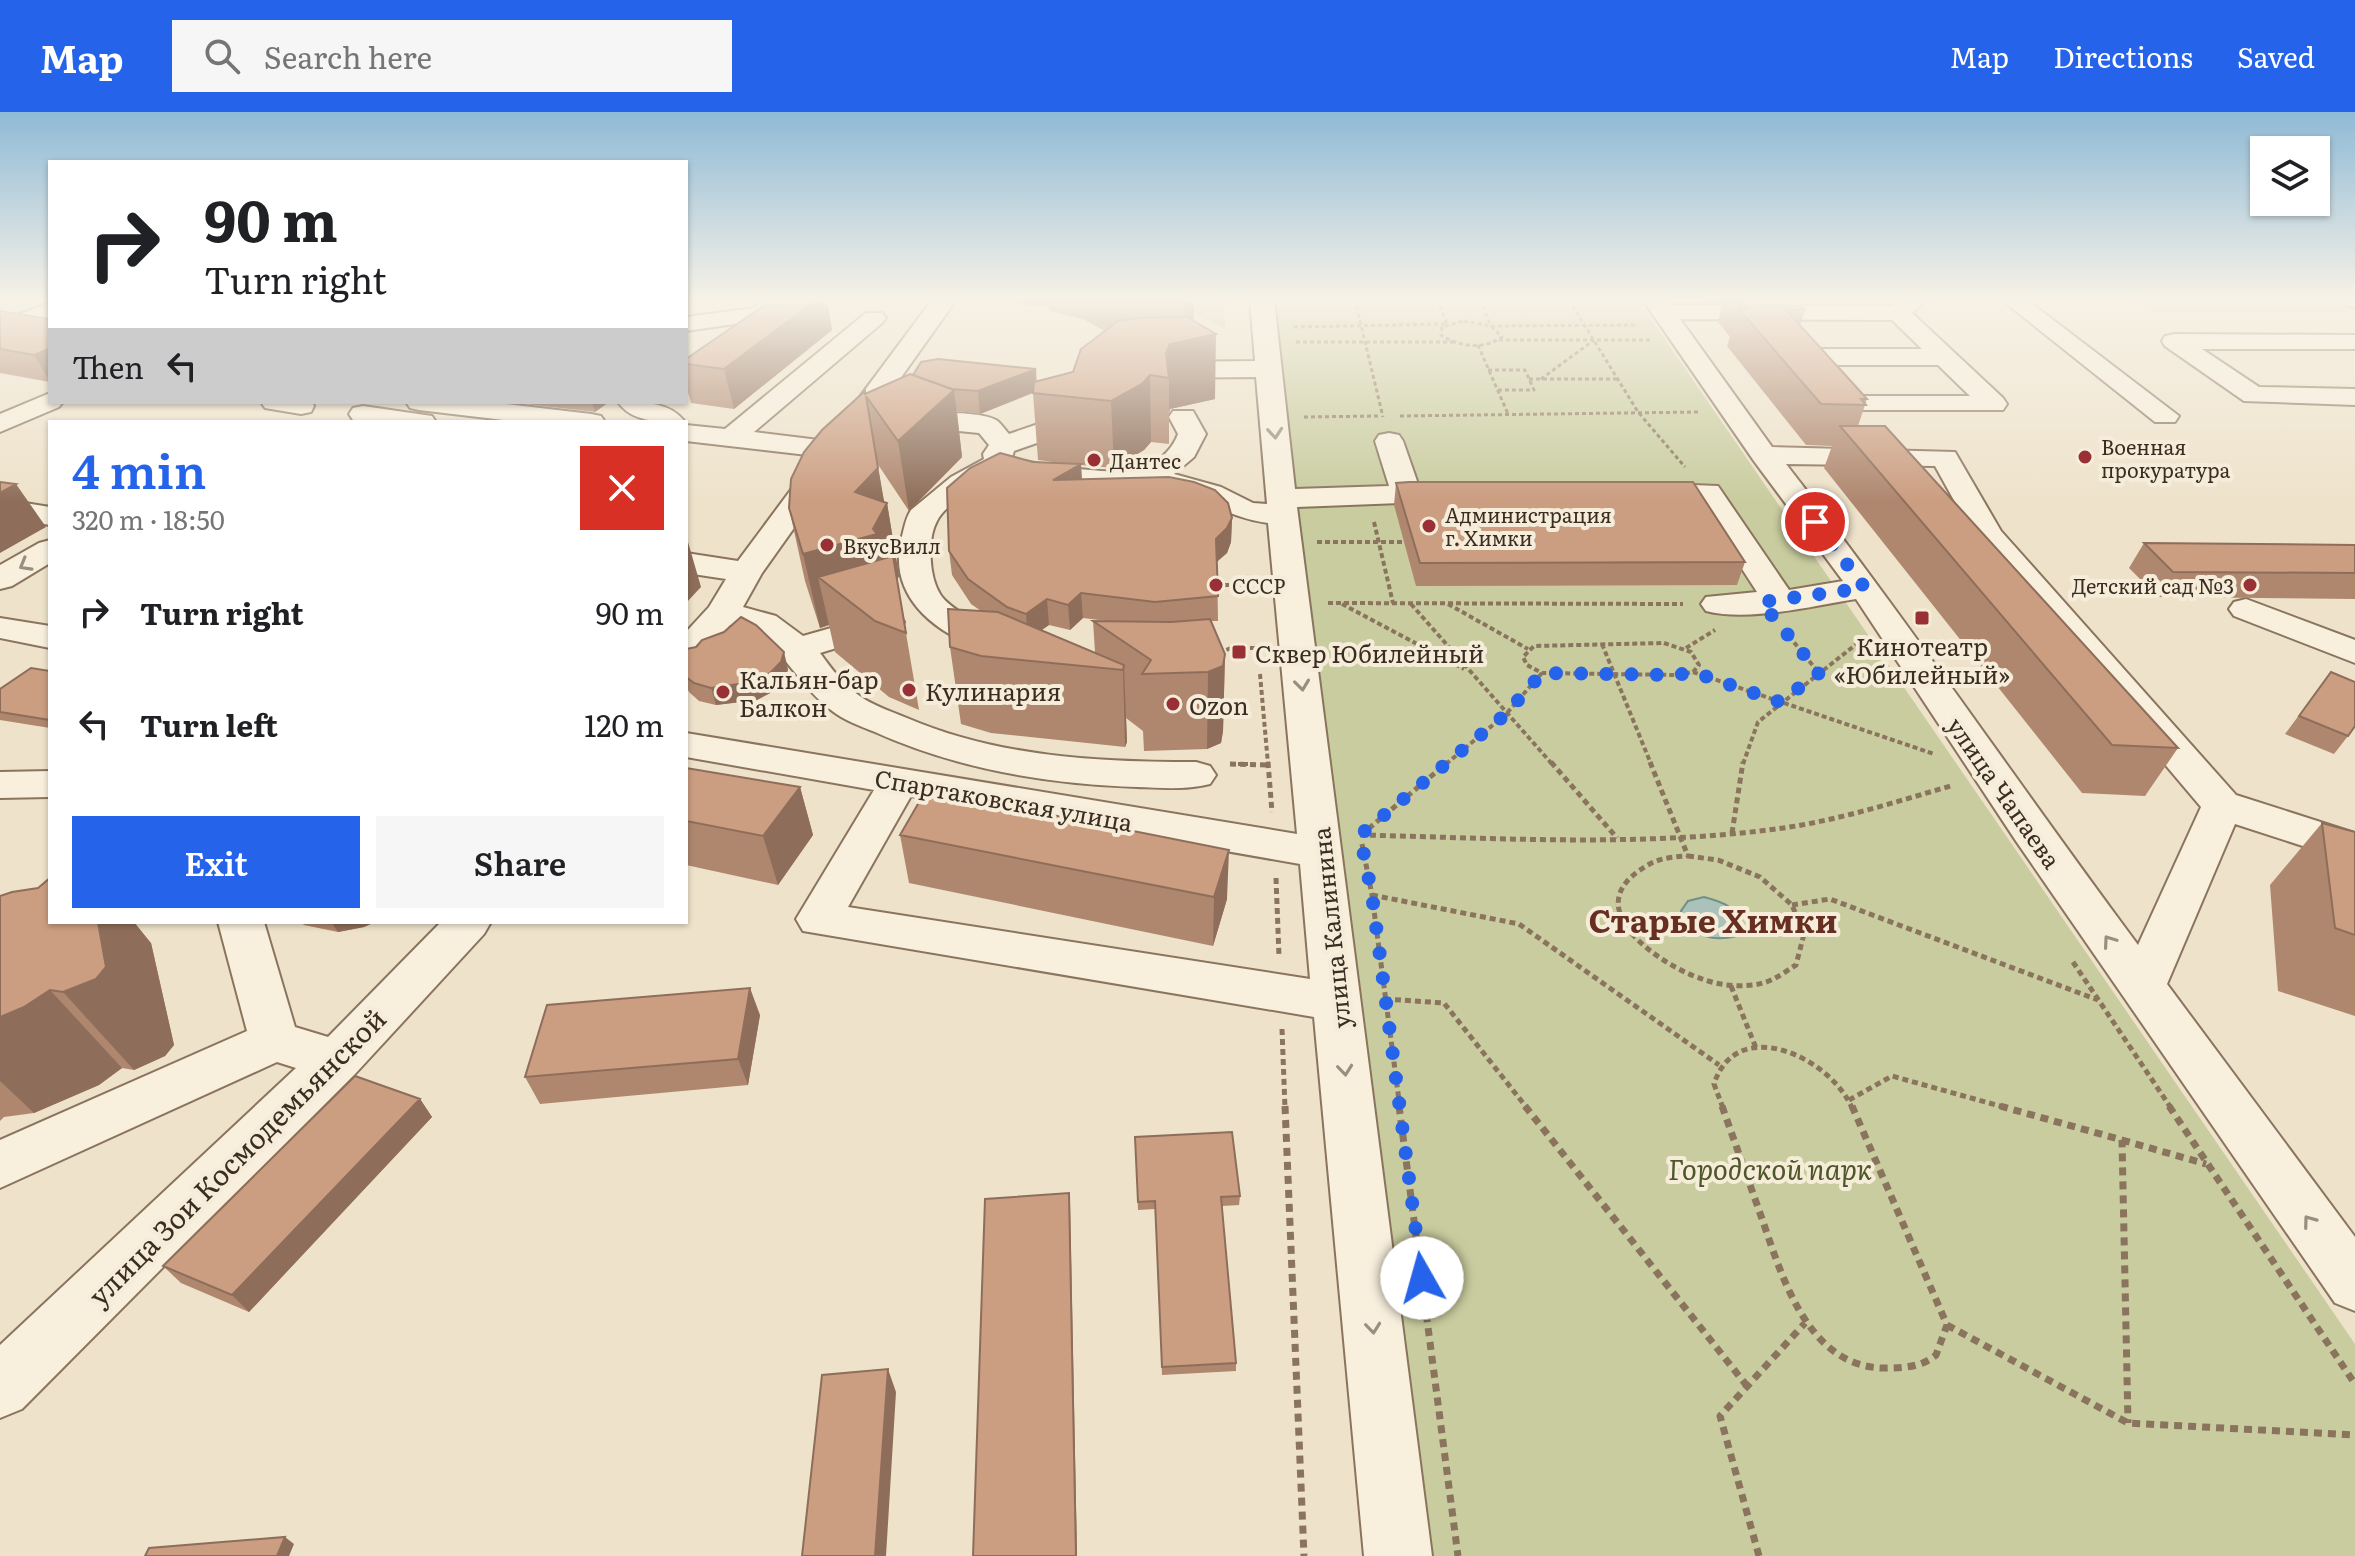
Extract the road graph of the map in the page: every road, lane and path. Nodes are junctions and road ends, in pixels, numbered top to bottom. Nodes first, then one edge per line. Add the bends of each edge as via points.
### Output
1 (815, 367) edge
2 (895, 367) edge
3 (1166, 367) edge
4 (1261, 367) edge
5 (1373, 367) edge
6 (1556, 367) edge
7 (1611, 367) edge
8 (1694, 367) edge
9 (1823, 367) edge
10 (1955, 367) edge
11 (2101, 367) edge
12 (2213, 367) edge
13 (1269, 369) joint
14 (1488, 370) joint
15 (1128, 373) edge
16 (1529, 379) junction
17 (1540, 379) junction
18 (1618, 379) junction
19 (1086, 381) edge
20 (1497, 390) junction
21 (2355, 397) edge
22 (48, 402) edge
23 (1301, 402) dead end
24 (288, 404) edge
25 (436, 404) edge
26 (634, 404) edge
27 (301, 406) dead end
28 (1705, 411) dead end
29 (1638, 412) junction
30 (363, 414) dead end
31 (1508, 414) junction
32 (2165, 416) dead end
33 (1183, 417) edge
34 (1303, 417) junction
35 (407, 420) edge
36 (574, 420) edge
37 (660, 420) edge
38 (0, 424) edge
39 (1390, 424) junction
40 (1304, 430) dead end
41 (688, 435) edge
42 (688, 437) edge
43 (731, 438) junction
44 (772, 443) junction
45 (835, 450) junction
46 (1002, 454) junction
47 (1764, 455) junction
48 (1141, 480) junction
49 (1406, 492) junction
50 (1485, 492) edge
51 (1612, 492) edge
52 (1707, 492) junction
53 (1367, 494) junction
54 (1314, 498) junction
55 (0, 508) edge
56 (1246, 511) junction
57 (48, 516) edge
58 (1292, 524) junction
59 (1379, 542) junction
60 (1404, 542) edge
61 (48, 551) edge
62 (1322, 558) dead end
63 (688, 563) edge
64 (746, 572) junction
65 (0, 579) edge
66 (1216, 585) edge
67 (1252, 585) junction
68 (1326, 588) dead end
69 (1865, 588) junction
70 (1254, 601) dead end
71 (1770, 601) junction
72 (1328, 603) junction
73 (1341, 603) junction
74 (1393, 603) junction
75 (1410, 603) junction
76 (1446, 603) junction
77 (1718, 604) joint
78 (934, 608) junction
79 (2246, 609) dead end
80 (1330, 619) dead end
81 (0, 628) edge
82 (1257, 632) dead end
83 (712, 636) edge
84 (48, 637) edge
85 (1859, 642) dead end
86 (1602, 644) junction
87 (1258, 648) junction
88 (797, 649) junction
89 (1528, 649) junction
90 (2355, 652) edge
91 (1022, 653) edge
92 (1207, 657) edge
93 (1470, 672) junction
94 (1693, 672) junction
95 (1542, 673) junction
96 (1819, 673) junction
97 (1614, 674) junction
98 (1780, 702) junction
99 (1506, 714) junction
100 (688, 745) edge
101 (1934, 754) dead end
102 (1075, 770) junction
103 (1196, 775) dead end
104 (900, 781) junction
105 (48, 784) edge
106 (0, 785) edge
107 (1954, 785) dead end
108 (2222, 805) junction
109 (1058, 808) junction
110 (1732, 833) junction
111 (1680, 835) junction
112 (1329, 838) junction
113 (1617, 838) junction
114 (2355, 848) edge
115 (1688, 856) junction
116 (1372, 895) junction
117 (1792, 905) junction
118 (242, 924) edge
119 (466, 924) edge
120 (1731, 986) junction
121 (2142, 988) junction
122 (1281, 993) junction
123 (2099, 1000) dead end
124 (1362, 1001) junction
125 (274, 1041) junction
126 (1756, 1048) junction
127 (337, 1060) junction
128 (1719, 1065) junction
129 (1849, 1100) junction
130 (2122, 1140) junction
131 (2208, 1164) dead end
132 (0, 1165) edge
133 (2355, 1284) edge
134 (1805, 1323) junction
135 (1947, 1325) junction
136 (2, 1381) edge
137 (1747, 1386) junction
138 (2128, 1423) junction
139 (2355, 1435) edge
140 (1304, 1556) edge
141 (1398, 1556) edge
142 (1458, 1556) edge
143 (1759, 1556) edge

1 - 43 street
2 - 45 street
3 - 15 street
4 - 13 street
5 - 39 path
6 - 17 path
7 - 18 path
8 - 47 street, улица Чапаева
9 - 10 street via 1856,404 1994,404
11 - 32 street
12 - 21 street via 2253,395
13 -> 58 street, улица Калинина
14 - 16 path via 1525,370
14 - 20 path
16 - 17 path
16 - 20 path via 1534,390
17 - 18 path
18 - 29 path
19 - 46 street via 1059,398 1064,424
20 - 31 path
22 - 38 street
23 - 34 path
24 - 27 street
25 - 36 street
26 - 37 street
28 - 29 path
29 - 31 path
29 - 52 path
30 - 35 street
31 - 39 path
33 - 48 street via 1192,434 1188,449 1173,464
34 - 39 path
34 - 40 path
39 - 49 street
41 - 43 street
42 - 44 street via 737,463 764,455
43 - 44 street
44 - 45 street
45 - 46 street via 919,414 987,426
45 - 64 street
46 - 48 street via 1036,474
46 - 78 street via 922,517 914,554 923,596
47 - 69 street, улица Чапаева
47 - 108 street via 1945,458 1988,535
48 - 56 street via 1192,487
49 - 50 street
49 - 53 street
51 - 52 street
52 - 71 street
53 - 54 street
53 - 59 path
54 - 58 street
54 - 58 path
55 - 57 street
56 - 58 street
56 - 67 path
58 - 59 path
58 - 62 path
58 -> 112 street, улица Калинина
59 - 60 path
59 - 74 path
61 -> 65 street
63 - 64 street
64 - 83 street
66 - 67 path
67 - 70 path
68 - 72 path
69 - 71 street
121 -> 69 street, улица Чапаева
71 - 77 street
71 - 96 path
72 - 73 path
72 - 80 path
73 - 74 path
73 - 93 path
74 - 75 path
75 - 76 path
75 - 93 path
76 - 77 path
76 - 89 path
78 - 88 street
78 - 91 street via 958,626
79 - 90 street
81 - 84 street
82 - 87 path
83 - 88 street via 764,623
85 - 96 path
86 - 89 path
86 - 94 path via 1676,645 1698,657
86 - 97 path
87 - 92 path via 1231,648
87 - 112 path
88 - 102 street via 842,701 905,733 989,757
89 - 95 path via 1523,657 1527,665
93 - 99 path
94 - 97 path
94 - 98 path
95 - 97 path
95 - 99 path
96 - 98 path
97 - 111 path
98 - 101 path
98 - 110 path via 1758,722 1743,762
99 - 112 path
99 - 113 path
100 - 104 street, Спартаковская улица
102 - 103 street
102 - 109 street
104 - 109 street, Спартаковская улица
104 - 122 street via 819,919
105 - 106 street
107 - 110 path via 1847,815
108 - 114 street
108 - 121 street
109 - 112 street, Спартаковская улица
110 - 111 path
111 - 113 path
111 - 115 path
112 - 113 path
112 - 116 path
112 - 122 path
112 - 124 street, улица Калинина
115 - 117 path via 1718,860 1760,877
115 - 120 path via 1653,860 1624,881 1618,902 1627,930 1650,955 1686,976
116 - 124 path
116 - 128 path via 1519,924
117 - 120 path via 1804,934 1796,965 1764,983
117 - 123 path via 1830,899
118 - 125 street
119 - 127 street, улица Зои Космодемьянской
120 - 126 path
133 -> 121 street, улица Чапаева
122 - 124 street
122 - 140 path
124 - 137 path via 1444,1003
124 -> 141 street, улица Калинина
124 - 142 path
125 - 127 street
125 - 132 street
126 - 128 path via 1728,1056
126 - 129 path via 1799,1054 1829,1074
127 - 136 street, улица Зои Космодемьянской
128 - 134 path via 1714,1084 1789,1295
129 - 130 path via 1892,1076
129 - 135 path
130 - 131 path
130 - 138 path
134 - 135 path via 1833,1351 1884,1371 1928,1364 1942,1349
134 - 137 path
135 - 138 path
137 - 143 path via 1720,1416
138 - 139 path

